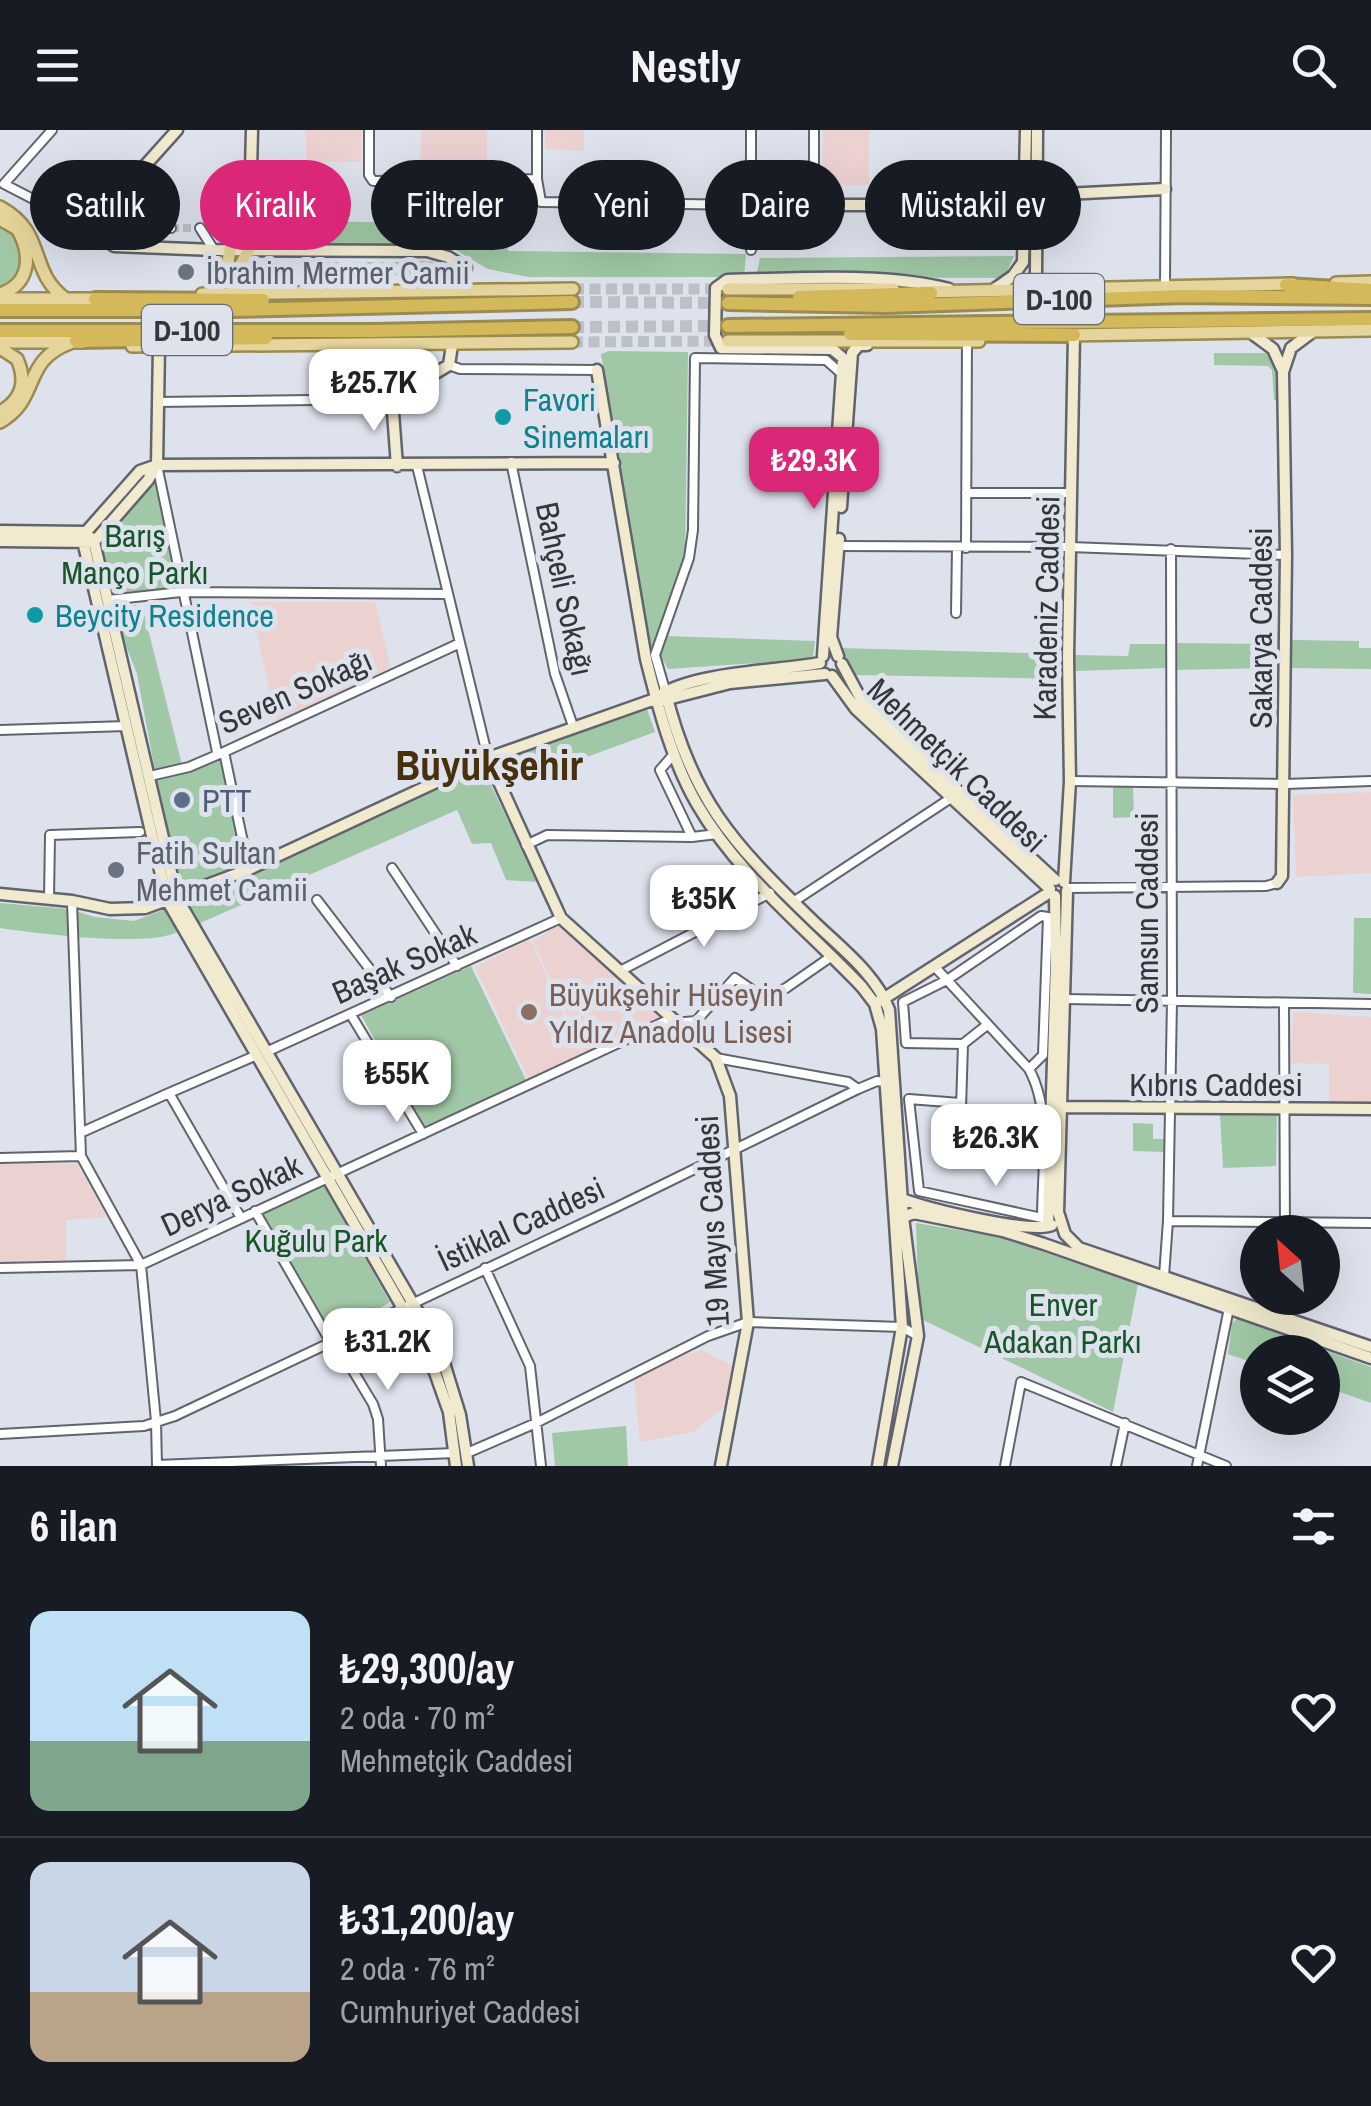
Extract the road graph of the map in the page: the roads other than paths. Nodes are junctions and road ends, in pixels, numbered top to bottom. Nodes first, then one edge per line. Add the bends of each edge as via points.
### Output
1 (52, 130) edge
2 (177, 130) edge
3 (252, 130) edge
4 (369, 130) edge
5 (537, 130) edge
6 (751, 130) edge
7 (814, 130) edge
8 (1026, 130) edge
9 (1038, 130) edge
10 (1166, 130) edge
11 (151, 160) edge
12 (251, 160) edge
13 (536, 160) edge
14 (751, 160) edge
15 (814, 160) edge
16 (1026, 160) edge
17 (1038, 160) edge
18 (371, 179) edge
19 (538, 188) edge
20 (1165, 189) junction
21 (1081, 193) edge
22 (30, 198) edge
23 (705, 204) edge
24 (0, 206) edge
25 (0, 219) edge
26 (230, 250) edge
27 (249, 250) joint
28 (1023, 250) edge
29 (1037, 250) edge
30 (466, 268) dead end
31 (1286, 285) joint
32 (1165, 286) junction
33 (1371, 286) edge
34 (1054, 289) junction
35 (989, 292) junction
36 (238, 293) junction
37 (931, 293) junction
38 (962, 293) junction
39 (211, 294) junction
40 (572, 296) joint
41 (728, 296) joint
42 (0, 297) edge
43 (1371, 298) edge
44 (66, 299) junction
45 (95, 300) junction
46 (747, 303) junction
47 (450, 304) junction
48 (0, 310) edge
49 (728, 326) tunnel mouth
50 (784, 326) junction
51 (1370, 327) edge
52 (1315, 330) junction
53 (0, 331) edge
54 (374, 331) junction
55 (1249, 332) junction
56 (572, 334) joint
57 (1074, 334) junction
58 (76, 341) junction
59 (728, 341) tunnel mouth
60 (967, 341) junction
61 (882, 342) junction
62 (0, 345) edge
63 (452, 345) junction
64 (158, 347) junction
65 (449, 365) junction
66 (598, 370) joint
67 (842, 370) junction
68 (1284, 372) junction
69 (392, 399) junction
70 (157, 402) junction
71 (0, 412) edge
72 (0, 422) edge
73 (512, 462) junction
74 (614, 463) junction
75 (157, 465) junction
76 (397, 466) junction
77 (416, 466) junction
78 (1072, 493) junction
79 (966, 494) junction
80 (0, 531) edge
81 (88, 538) junction
82 (0, 542) edge
83 (835, 546) junction
84 (1070, 547) junction
85 (961, 548) junction
86 (1171, 549) junction
87 (1286, 555) junction
88 (182, 592) junction
89 (447, 594) junction
90 (102, 601) junction
91 (956, 613) dead end
92 (458, 644) junction
93 (840, 660) junction
94 (825, 667) junction
95 (663, 696) junction
96 (132, 726) junction
97 (572, 726) junction
98 (0, 730) edge
99 (221, 752) junction
100 (675, 752) junction
101 (488, 758) junction
102 (150, 776) junction
103 (1070, 781) junction
104 (1371, 781) edge
105 (1171, 783) junction
106 (1285, 784) junction
107 (950, 798) junction
108 (140, 832) dead end
109 (717, 834) junction
110 (692, 837) junction
111 (526, 844) junction
112 (392, 868) dead end
113 (246, 871) junction
114 (1277, 883) joint
115 (1058, 888) junction
116 (1171, 888) junction
117 (770, 893) junction
118 (0, 894) edge
119 (49, 899) junction
120 (172, 899) junction
121 (317, 900) dead end
122 (72, 902) junction
123 (793, 902) junction
124 (561, 918) junction
125 (832, 956) junction
126 (457, 966) junction
127 (935, 968) junction
128 (620, 971) junction
129 (947, 980) junction
130 (391, 997) junction
131 (1065, 999) junction
132 (880, 1001) junction
133 (1172, 1001) junction
134 (1284, 1004) junction
135 (1371, 1004) edge
136 (351, 1015) junction
137 (672, 1021) junction
138 (987, 1025) junction
139 (962, 1044) junction
140 (262, 1054) junction
141 (716, 1058) junction
142 (1029, 1069) junction
143 (884, 1082) junction
144 (858, 1089) junction
145 (168, 1093) junction
146 (960, 1106) junction
147 (1062, 1108) junction
148 (1170, 1109) junction
149 (1284, 1109) junction
150 (1371, 1109) edge
151 (1042, 1110) junction
152 (80, 1133) junction
153 (423, 1134) junction
154 (1042, 1144) junction
155 (736, 1147) junction
156 (81, 1156) junction
157 (0, 1158) edge
158 (332, 1174) junction
159 (902, 1199) junction
160 (255, 1211) junction
161 (1285, 1215) edge
162 (903, 1217) junction
163 (242, 1218) junction
164 (1168, 1222) junction
165 (1371, 1223) edge
166 (1340, 1225) edge
167 (1240, 1226) edge
168 (1047, 1227) junction
169 (1063, 1231) junction
170 (1050, 1247) junction
171 (141, 1265) junction
172 (0, 1268) edge
173 (486, 1268) junction
174 (1164, 1276) junction
175 (407, 1306) junction
176 (1229, 1308) junction
177 (1284, 1317) joint
178 (748, 1322) junction
179 (902, 1327) junction
180 (918, 1336) junction
181 (332, 1340) junction
182 (1371, 1347) edge
183 (1371, 1358) edge
184 (156, 1421) junction
185 (536, 1423) junction
186 (1125, 1423) junction
187 (0, 1434) edge
188 (461, 1453) junction
189 (381, 1461) edge
190 (1198, 1461) edge
191 (157, 1465) edge
192 (456, 1466) edge
193 (468, 1466) edge
194 (541, 1466) edge
195 (721, 1466) edge
196 (878, 1466) edge
197 (892, 1466) edge
198 (1005, 1466) edge
199 (1116, 1466) edge
200 (1226, 1466) edge

1 - 22 street via 4,184
2 - 11 main road
3 - 12 main road
4 - 18 street
5 - 13 street
6 - 14 street
7 - 15 street
8 - 16 main road
9 - 17 main road
10 - 20 street
19 - 23 street via 541,202
20 - 21 main road
20 - 32 street
24 - 44 main road via 25,225 49,284
25 - 42 main road via 18,228 27,258 22,280
26 - 39 main road via 226,274
27 - 30 main road via 427,251
27 - 36 main road via 235,274
28 - 35 main road via 1013,276
29 - 34 main road via 1036,278
31 - 32 main road
31 - 33 highway
32 - 34 main road
34 - 35 main road
35 - 38 main road
36 - 39 main road
36 - 40 main road
37 - 38 main road
37 - 41 main road via 888,288
37 - 46 highway
38 - 67 main road via 884,280 718,285 715,335 721,348 832,349 840,353
39 - 45 main road
40 - 47 highway
41 - 46 highway, D-100
42 - 44 main road
43 - 46 highway, D-100
44 - 45 main road
45 - 47 highway
47 - 48 highway, D-100
49 - 50 highway, D-100
50 - 51 highway, D-100
50 - 57 highway via 815,333
51 - 52 main road
52 - 55 main road
52 - 68 main road via 1292,348
53 - 54 highway, D-100
54 - 56 highway, D-100
54 - 58 highway
55 - 57 main road
55 - 68 main road via 1273,348
56 - 63 main road
57 - 60 main road
57 - 78 main road, Karadeniz Caddesi
58 - 62 main road
58 - 64 main road
58 - 72 main road via 44,357 23,403
59 - 61 main road
60 - 61 main road
60 - 79 street
61 - 83 main road, Mehmetçik Caddesi via 859,345 852,353
62 - 71 main road via 17,358 23,378 14,401
63 - 64 main road
63 - 65 main road
64 - 70 main road
65 - 66 street
65 - 69 main road
66 - 74 main road
67 - 83 main road, Mehmetçik Caddesi
67 - 95 street via 826,360 694,358 693,530 655,655
68 - 87 main road, Sakarya Caddesi
69 - 70 street
69 - 76 main road
70 - 75 main road
73 - 74 main road
73 - 77 main road
73 - 97 street, Bahçeli Sokağı via 555,674
74 - 95 main road via 635,608
75 - 76 main road
75 - 81 main road via 140,470
75 - 88 street
76 - 77 main road
77 - 89 street
78 - 79 street
78 - 84 main road, Karadeniz Caddesi
79 - 85 street
80 - 81 main road
81 - 82 main road
81 - 90 main road
83 - 85 street
83 - 93 main road, Mehmetçik Caddesi via 831,637
83 - 94 main road, Mehmetçik Caddesi
84 - 85 street
84 - 86 street
84 - 103 main road, Karadeniz Caddesi
85 - 91 street
86 - 87 street
86 - 105 street, Samsun Caddesi
87 - 106 main road, Sakarya Caddesi
88 - 89 street
88 - 90 street
88 - 99 street
89 - 92 street
90 - 96 main road
92 - 99 street, Seven Sokağı
92 - 101 street
93 - 94 main road via 832,654
93 - 94 main road via 839,672
93 - 115 main road, Mehmetçik Caddesi via 863,704
94 - 95 main road
94 - 107 main road, Mehmetçik Caddesi via 856,709
95 - 97 main road
95 - 100 main road
95 - 123 main road via 708,806
96 - 98 street
96 - 102 main road
96 - 120 main road
97 - 101 main road
99 - 102 street, Seven Sokağı
99 - 113 street
100 - 109 main road
100 - 110 street via 660,770
101 - 111 main road
101 - 113 main road
102 - 120 main road
103 - 105 street
103 - 115 main road, Karadeniz Caddesi
104 - 106 street
105 - 106 street
105 - 116 street, Samsun Caddesi
106 - 114 main road, Sakarya Caddesi
107 - 115 main road, Mehmetçik Caddesi
107 - 123 street
108 - 119 street via 50,836
109 - 110 street
109 - 117 main road
110 - 111 street via 546,835
111 - 124 main road
112 - 126 street
113 - 120 main road
114 - 116 street
115 - 116 street
115 - 127 main road
115 - 131 main road, Karadeniz Caddesi
115 - 168 main road, Karadeniz Caddesi
116 - 133 street, Samsun Caddesi
117 - 125 main road
117 - 128 street
118 - 119 main road
119 - 122 main road
120 - 122 main road via 128,910
120 - 140 main road
121 - 130 street
122 - 152 street
123 - 132 main road via 872,980
124 - 126 street, Başak Sokak
124 - 128 main road
125 - 132 main road
125 - 137 street, Derya Sokak via 764,998 735,978 696,1021
126 - 130 street, Başak Sokak
127 - 129 street
127 - 132 main road
128 - 137 main road
129 - 138 street
129 - 139 street via 903,1002 906,1042
129 - 142 street via 1048,917 1043,1055
130 - 136 street, Başak Sokak
131 - 133 street
131 - 147 main road, Karadeniz Caddesi
132 - 143 main road
132 - 159 main road via 889,1010
133 - 134 street
133 - 148 street, Samsun Caddesi
134 - 135 street
134 - 149 street
136 - 140 street, Başak Sokak
136 - 153 street
137 - 141 main road
137 - 153 street, Derya Sokak
138 - 139 street
138 - 142 street
139 - 146 street
140 - 145 street, Başak Sokak
140 - 158 main road
141 - 144 street
141 - 155 main road, 19 Mayıs Caddesi via 730,1096
142 - 151 street
143 - 144 street, İstiklal Caddesi
143 - 179 main road
144 - 155 street, İstiklal Caddesi
145 - 152 street, Başak Sokak
145 - 163 street
146 - 151 street
146 - 154 street via 960,1141
146 - 154 street via 909,1099 919,1191 1042,1218
147 - 148 main road, Kıbrıs Caddesi
147 - 169 main road, Karadeniz Caddesi
148 - 149 main road, Kıbrıs Caddesi
148 - 164 street, Samsun Caddesi
149 - 150 main road, Kıbrıs Caddesi
149 - 161 street
151 - 154 street
152 - 156 street
153 - 158 street, Derya Sokak
155 - 173 street, İstiklal Caddesi
155 - 178 main road, 19 Mayıs Caddesi
156 - 157 street
156 - 171 street
158 - 160 street, Derya Sokak
158 - 175 main road
159 - 162 main road
159 - 168 main road
160 - 163 street, Derya Sokak
160 - 181 street
162 - 170 main road via 914,1213
162 - 180 main road
163 - 171 street, Derya Sokak
164 - 167 street
164 - 174 street, Samsun Caddesi
165 - 166 street
168 - 169 main road
168 - 170 main road, Karadeniz Caddesi via 1042,1237
169 - 170 main road via 1063,1243
169 - 174 main road via 1079,1248
170 - 176 main road
171 - 172 street
171 - 184 street
173 - 175 street, İstiklal Caddesi
173 - 185 street via 530,1366
174 - 177 main road
175 - 181 street, İstiklal Caddesi
175 - 188 main road via 446,1366 460,1415
176 - 183 main road
176 - 190 street
177 - 182 main road
178 - 179 street
178 - 185 street
178 - 195 main road, 19 Mayıs Caddesi
179 - 180 street
179 - 196 main road
180 - 197 main road
181 - 184 street, İstiklal Caddesi
181 - 189 street via 373,1404
184 - 187 street, İstiklal Caddesi
184 - 191 street
185 - 188 street
185 - 194 street
186 - 190 street
186 - 198 street via 1021,1382
186 - 199 street
188 - 189 street
188 - 192 main road
188 - 193 main road
189 - 191 street
190 - 200 street

